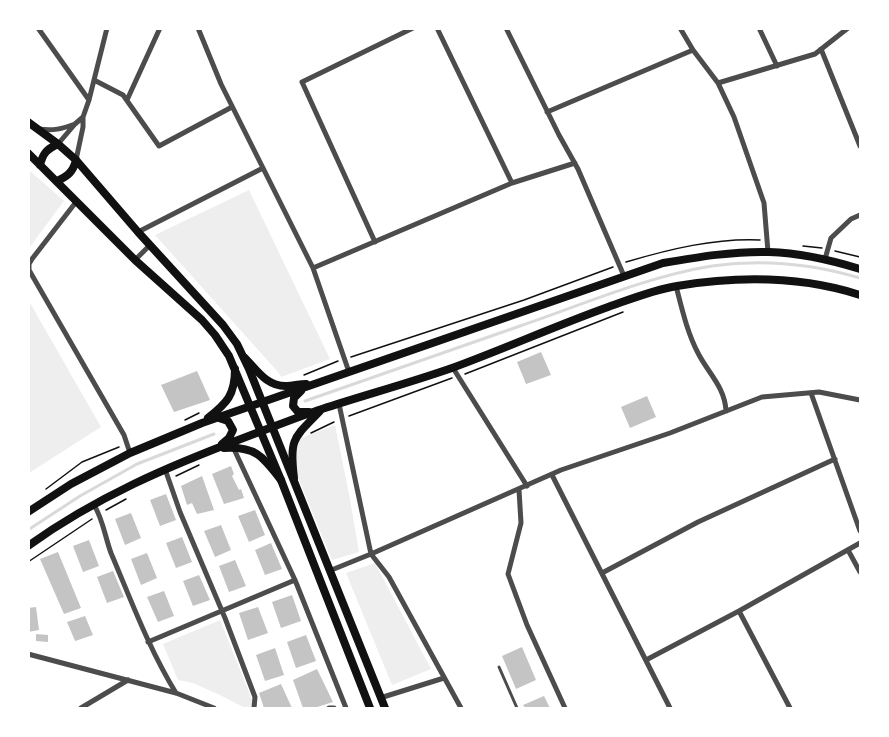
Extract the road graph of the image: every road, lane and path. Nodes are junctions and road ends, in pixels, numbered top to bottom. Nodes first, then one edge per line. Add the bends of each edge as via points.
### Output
1 (38, 28) edge
2 (107, 28) edge
3 (160, 28) edge
4 (198, 28) edge
5 (413, 28) edge
6 (437, 28) edge
7 (506, 28) edge
8 (680, 28) edge
9 (759, 28) edge
10 (848, 28) edge
11 (821, 49) junction
12 (693, 50) junction
13 (777, 66) junction
14 (94, 80) junction
15 (718, 83) junction
16 (89, 100) junction
17 (127, 100) junction
18 (232, 107) junction
19 (548, 112) junction
20 (83, 117) junction
21 (28, 122) edge
22 (75, 124) junction
23 (37, 129) junction
24 (58, 144) junction
25 (861, 146) edge
26 (28, 153) edge
27 (76, 160) junction
28 (575, 163) junction
29 (40, 165) junction
30 (263, 168) junction
31 (57, 181) junction
32 (512, 183) junction
33 (76, 202) junction
34 (861, 215) edge
35 (138, 232) junction
36 (375, 242) junction
37 (150, 245) junction
38 (768, 252) junction
39 (825, 259) junction
40 (135, 260) junction
41 (313, 268) junction
42 (861, 269) edge
43 (624, 276) junction
44 (676, 286) junction
45 (861, 295) edge
46 (632, 308) dead end
47 (245, 358) junction
48 (453, 368) junction
49 (235, 369) junction
50 (349, 372) junction
51 (458, 376) junction
52 (315, 384) junction
53 (811, 393) junction
54 (861, 400) edge
55 (263, 402) junction
56 (339, 404) junction
57 (250, 406) junction
58 (322, 409) junction
59 (726, 411) junction
60 (216, 418) junction
61 (342, 419) junction
62 (202, 423) junction
63 (273, 427) junction
64 (261, 432) junction
65 (297, 436) junction
66 (233, 447) junction
67 (215, 449) junction
68 (130, 453) junction
69 (835, 459) junction
70 (204, 463) dead end
71 (165, 469) junction
72 (552, 475) junction
73 (294, 478) junction
74 (169, 479) junction
75 (281, 480) junction
76 (526, 486) junction
77 (519, 490) junction
78 (131, 495) dead end
79 (94, 505) junction
80 (28, 512) edge
81 (99, 514) junction
82 (861, 531) edge
83 (861, 543) edge
84 (28, 546) edge
85 (848, 550) junction
86 (371, 555) junction
87 (28, 562) edge
88 (329, 571) junction
89 (861, 572) edge
90 (602, 573) junction
91 (295, 580) junction
92 (221, 610) junction
93 (739, 611) junction
94 (148, 642) junction
95 (28, 654) edge
96 (646, 660) junction
97 (499, 667) dead end
98 (444, 678) junction
99 (128, 680) junction
100 (176, 693) junction
101 (380, 698) junction
102 (81, 708) edge
103 (214, 708) edge
104 (254, 708) edge
105 (329, 708) edge
106 (334, 708) edge
107 (346, 708) edge
108 (369, 708) edge
109 (385, 708) edge
110 (461, 708) edge
111 (517, 708) edge
112 (565, 708) edge
113 (670, 708) edge
114 (789, 708) edge

1 - 16 street
2 - 14 street
3 - 17 street
4 - 18 street
5 - 36 street via 302,82
6 - 32 street
7 - 19 street
8 - 12 street
9 - 13 street
10 - 11 street
11 - 13 street
11 - 25 street
12 - 15 street
12 - 19 street
13 - 15 street
14 - 16 street
14 - 17 street via 123,94
15 - 38 street via 764,203
16 - 20 street
17 - 18 street via 159,146
18 - 30 street
19 - 28 street
20 - 22 street
20 - 27 street
21 - 23 main road
22 - 23 street via 61,130
22 - 24 street
23 - 24 main road
24 - 27 main road
24 - 29 main road via 49,148
26 - 29 main road
27 - 31 main road via 73,170
27 - 35 main road
28 - 32 street
28 - 43 street
29 - 31 main road
30 - 35 street
30 - 41 street
31 - 33 main road
32 - 36 street
33 - 40 main road
33 - 68 street via 29,264 29,270 124,435
34 - 39 street via 831,238
35 - 37 main road
36 - 41 street
37 - 40 street
37 - 47 main road via 223,324
38 - 39 main road
38 - 43 main road via 682,259
39 - 42 main road
40 - 49 main road via 209,327
41 - 50 street
43 - 50 main road
44 - 45 main road via 724,280 784,280
44 - 48 main road via 586,315
44 - 59 street via 698,354 717,381 726,400
46 - 51 path
47 - 52 main road via 270,383
47 - 55 main road
48 - 51 street
48 - 56 main road
49 - 57 main road
49 - 62 main road via 229,399
50 - 52 main road
51 - 61 path
51 - 76 street
52 - 55 main road
52 - 58 main road via 297,394 293,406 302,413
53 - 54 street
53 - 59 street via 762,398
53 - 69 street
55 - 57 main road
55 - 63 main road
56 - 58 main road
56 - 61 street
57 - 60 main road
57 - 64 main road
58 - 63 main road
58 - 65 main road
59 - 72 street
60 - 62 main road
60 - 67 main road via 228,421 233,430
61 - 65 path
61 - 86 street
62 - 68 main road
63 - 64 main road
63 - 73 main road
64 - 67 main road
64 - 75 main road
65 - 73 main road via 292,453
66 - 67 main road
66 - 75 main road via 258,454
66 - 91 street
67 - 71 main road
68 - 80 main road
69 - 82 street
69 - 90 street via 698,522
70 - 74 path
71 - 74 street
71 - 79 main road
72 - 76 street
72 - 90 street
73 - 88 main road
74 - 92 street
75 - 108 main road
76 - 77 street
77 - 86 street
77 - 112 street via 521,523 508,574
78 - 81 path
79 - 81 street
79 - 84 main road
81 - 87 path
81 - 94 street
83 - 85 street
85 - 89 street
85 - 93 street
86 - 88 street
86 - 98 street via 389,577
88 - 101 main road
90 - 96 street
91 - 92 street
91 - 107 street
92 - 94 street
92 - 104 street via 255,697
93 - 96 street
93 - 114 street
94 - 100 street
95 - 99 street
96 - 113 street
97 - 111 lane
98 - 101 street
98 - 110 street
99 - 100 street
99 - 102 street
100 - 103 street
101 - 109 main road
105 - 106 street

